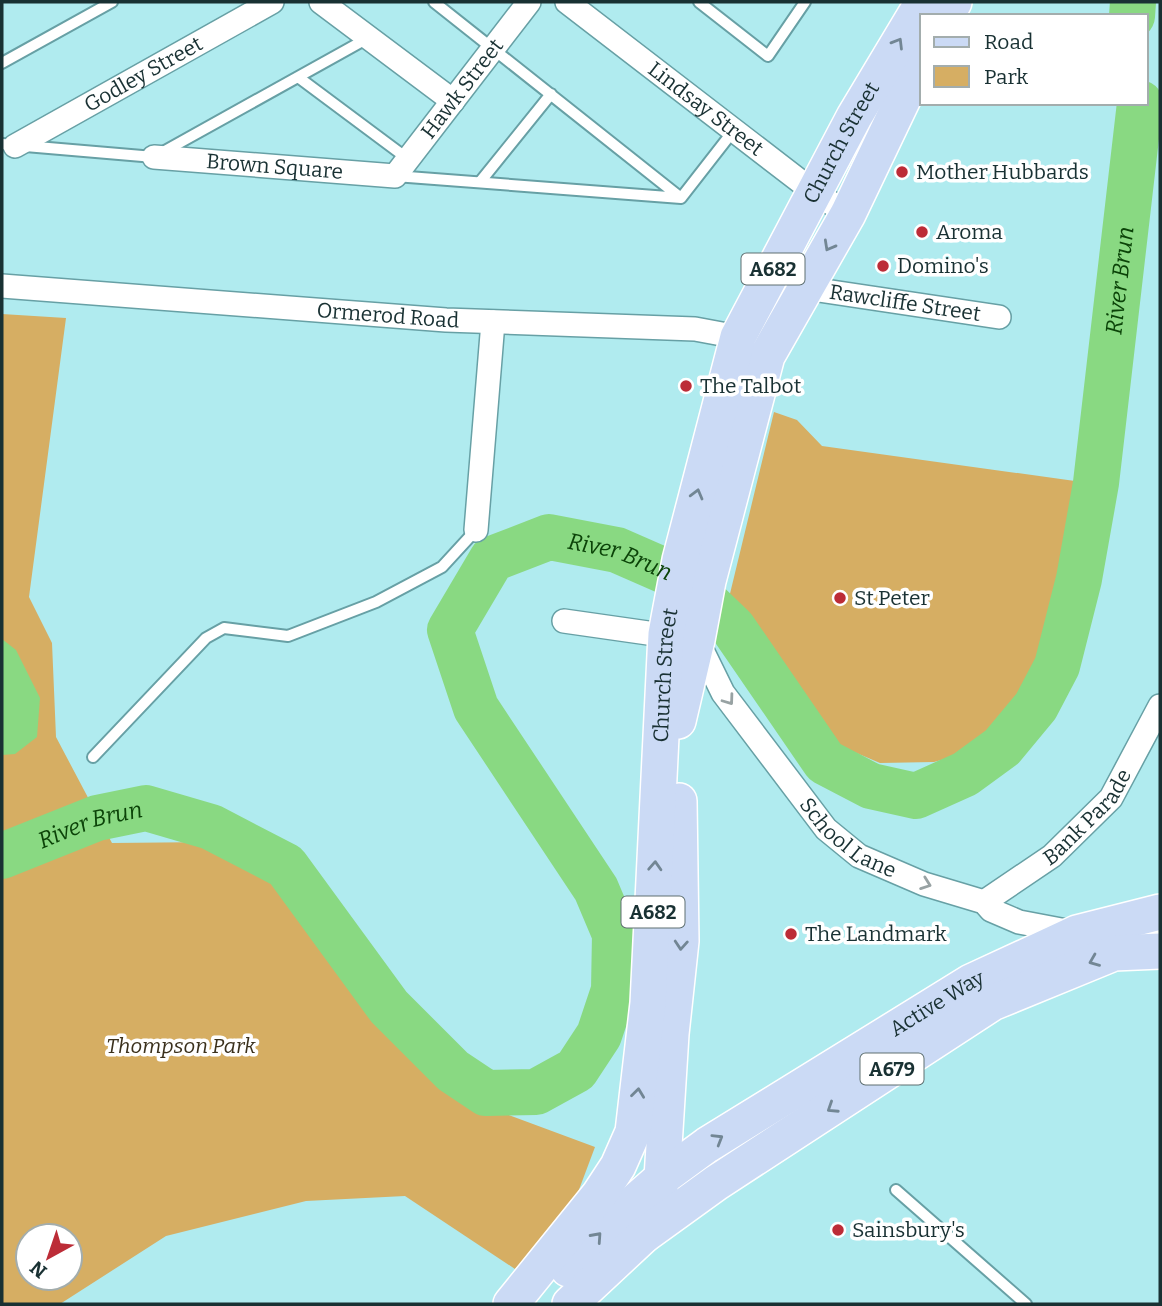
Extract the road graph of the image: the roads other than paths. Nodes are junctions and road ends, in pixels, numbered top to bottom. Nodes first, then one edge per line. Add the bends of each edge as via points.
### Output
1 (112, 2) edge
2 (272, 2) edge
3 (321, 2) edge
4 (434, 2) edge
5 (529, 2) edge
6 (567, 2) edge
7 (699, 2) edge
8 (805, 2) edge
9 (923, 2) edge
10 (368, 37) junction
11 (494, 48) junction
12 (2, 63) edge
13 (920, 63) edge
14 (298, 77) junction
15 (551, 94) junction
16 (453, 101) junction
17 (734, 130) junction
18 (8, 145) edge
19 (154, 157) junction
20 (402, 167) junction
21 (480, 182) junction
22 (814, 192) junction
23 (681, 198) junction
24 (848, 214) junction
25 (772, 271) junction
26 (2, 286) edge
27 (806, 288) junction
28 (999, 317) dead end
29 (493, 322) junction
30 (738, 337) junction
31 (767, 356) junction
32 (476, 530) joint
33 (688, 603) junction
34 (564, 621) dead end
35 (1160, 706) edge
36 (1153, 735) edge
37 (93, 757) dead end
38 (984, 902) junction
39 (1160, 912) edge
40 (1077, 933) junction
41 (1160, 951) edge
42 (633, 1132) junction
43 (662, 1178) junction
44 (716, 1183) junction
45 (896, 1190) dead end
46 (644, 1235) junction
47 (511, 1304) edge
48 (533, 1304) edge
49 (570, 1304) edge
50 (1026, 1304) edge

1 - 12 lane
2 - 18 street, Godley Street
3 - 10 street
4 - 11 lane
5 - 11 street, Hawk Street
6 - 17 street, Lindsay Street
7 - 8 lane via 768,56
22 -> 9 main road, Church Street / A682
10 - 14 lane
10 - 16 street
11 - 15 lane
11 - 16 street, Hawk Street
13 - 24 main road, Church Street / A682
14 - 19 lane
14 - 20 lane
15 - 21 lane
15 - 23 lane
16 - 20 street, Hawk Street
17 - 22 street, Lindsay Street
17 - 23 lane
18 - 19 lane
19 - 20 street, Brown Square
20 - 21 lane
21 - 23 lane
22 - 24 street, Lindsay Street
22 - 25 main road, Church Street / A682
24 -> 27 main road, Church Street / A682
25 - 27 street, Rawcliffe Street
25 - 30 main road, Church Street / A682
26 - 29 street, Ormerod Road
27 - 28 street, Rawcliffe Street
27 - 31 main road, Church Street / A682
29 - 30 street, Ormerod Road via 695,329
29 - 32 street
30 - 31 street, Ormerod Road
33 -> 30 main road, Church Street / A682
31 - 33 main road, Church Street / A682
32 - 37 lane via 442,568 376,602 288,636 224,628 206,638
33 - 34 street
33 -> 38 street, School Lane via 723,693 826,829 859,856 924,884
42 -> 33 main road, Church Street / A682
33 -> 43 main road, Church Street / A682 via 676,729 681,941
35 - 36 street, Bank Parade
36 - 38 street, Bank Parade via 1111,798 1052,856
38 - 40 street, School Lane via 1019,922
39 - 40 main road, Active Way / A679
43 -> 40 main road, Active Way / A679 via 707,1145 971,982
41 -> 44 main road, Active Way / A679 via 1114,953 992,1003
42 - 43 main road via 645,1158
42 - 47 main road, Church Street / A682 via 618,1167
43 - 44 main road via 682,1185
43 - 46 main road, Church Street / A682
48 -> 43 main road, Active Way / A679 via 606,1227
44 - 46 main road, Active Way / A679
45 - 50 lane
46 - 49 main road, Active Way / A679

